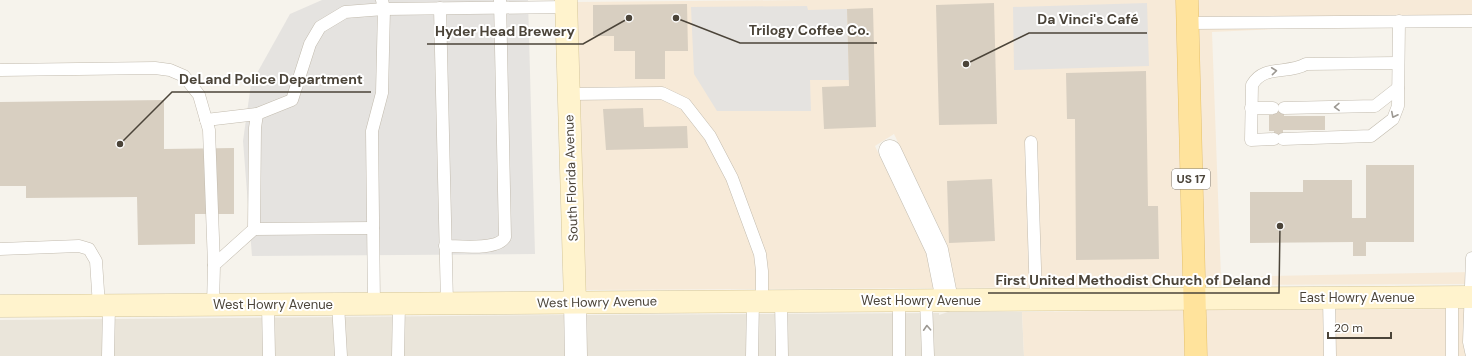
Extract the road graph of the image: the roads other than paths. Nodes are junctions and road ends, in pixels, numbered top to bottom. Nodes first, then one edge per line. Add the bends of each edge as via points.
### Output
1 (1187, 0) edge
2 (566, 3) edge
3 (383, 4) edge
4 (500, 4) edge
5 (440, 8) junction
6 (1399, 21) junction
7 (1472, 21) edge
8 (1187, 23) junction
9 (1398, 63) junction
10 (0, 70) edge
11 (1398, 88) junction
12 (569, 94) junction
13 (1251, 108) junction
14 (257, 114) junction
15 (206, 120) junction
16 (1031, 142) dead end
17 (890, 151) dead end
18 (373, 228) junction
19 (254, 230) junction
20 (445, 246) junction
21 (0, 249) edge
22 (1472, 258) edge
23 (214, 265) junction
24 (1329, 297) junction
25 (1464, 297) edge
26 (1194, 298) junction
27 (1036, 299) junction
28 (899, 300) junction
29 (937, 300) junction
30 (765, 301) junction
31 (575, 302) junction
32 (447, 303) junction
33 (338, 304) junction
34 (374, 304) junction
35 (399, 304) junction
36 (213, 305) junction
37 (268, 305) junction
38 (0, 306) edge
39 (104, 306) junction
40 (108, 356) edge
41 (269, 356) edge
42 (341, 356) edge
43 (398, 356) edge
44 (576, 356) edge
45 (752, 356) edge
46 (782, 356) edge
47 (899, 356) edge
48 (928, 356) edge
49 (1196, 356) edge
50 (1330, 356) edge
51 (1452, 356) edge
52 (1472, 356) edge

1 - 8 main road, US 17
2 - 4 lane
2 - 12 street, South Florida Avenue
3 - 5 lane
3 - 14 lane via 345,12 320,27 310,44 292,100
3 - 18 lane via 382,93 372,131
4 - 5 lane
4 - 20 lane via 505,237 503,242 493,246
5 - 20 lane
6 - 7 lane
6 - 8 lane
6 - 9 lane
8 - 26 main road, US 17
9 - 11 lane
13 -> 9 lane via 1252,85 1264,72 1297,69 1306,64
10 - 15 lane via 170,70 184,76 199,95
11 -> 13 lane via 1375,106
11 -> 13 lane via 1398,106 1393,119 1370,136 1251,140
12 - 30 lane via 662,93 685,104 710,136 732,178 760,254
12 - 31 street, South Florida Avenue
14 - 15 lane
14 - 19 lane via 254,128
15 - 23 lane via 209,130
16 - 27 lane
17 - 29 street via 937,250
18 - 19 lane
18 - 34 lane
19 - 23 lane
20 - 32 lane
21 - 39 lane via 79,246 89,249 96,261
22 - 25 lane
23 - 36 lane
24 - 25 street, East Howry Avenue
24 - 26 street, East Howry Avenue
24 - 50 lane
25 - 51 lane
25 - 52 lane
26 - 27 street, West Howry Avenue
26 - 49 main road, US 17
27 - 29 street, West Howry Avenue
28 - 29 street, West Howry Avenue
28 - 30 street, West Howry Avenue
28 - 47 lane
48 -> 29 lane
30 - 31 street, West Howry Avenue
30 - 45 lane
30 - 46 lane
31 - 32 street, West Howry Avenue
31 - 44 street, South Florida Avenue
32 - 35 street, West Howry Avenue
33 - 34 street, West Howry Avenue
33 - 37 street, West Howry Avenue
33 - 42 lane
34 - 35 street, West Howry Avenue
35 - 43 lane
36 - 37 street, West Howry Avenue
36 - 39 street, West Howry Avenue
37 - 41 lane
38 - 39 street, West Howry Avenue
39 - 40 lane

